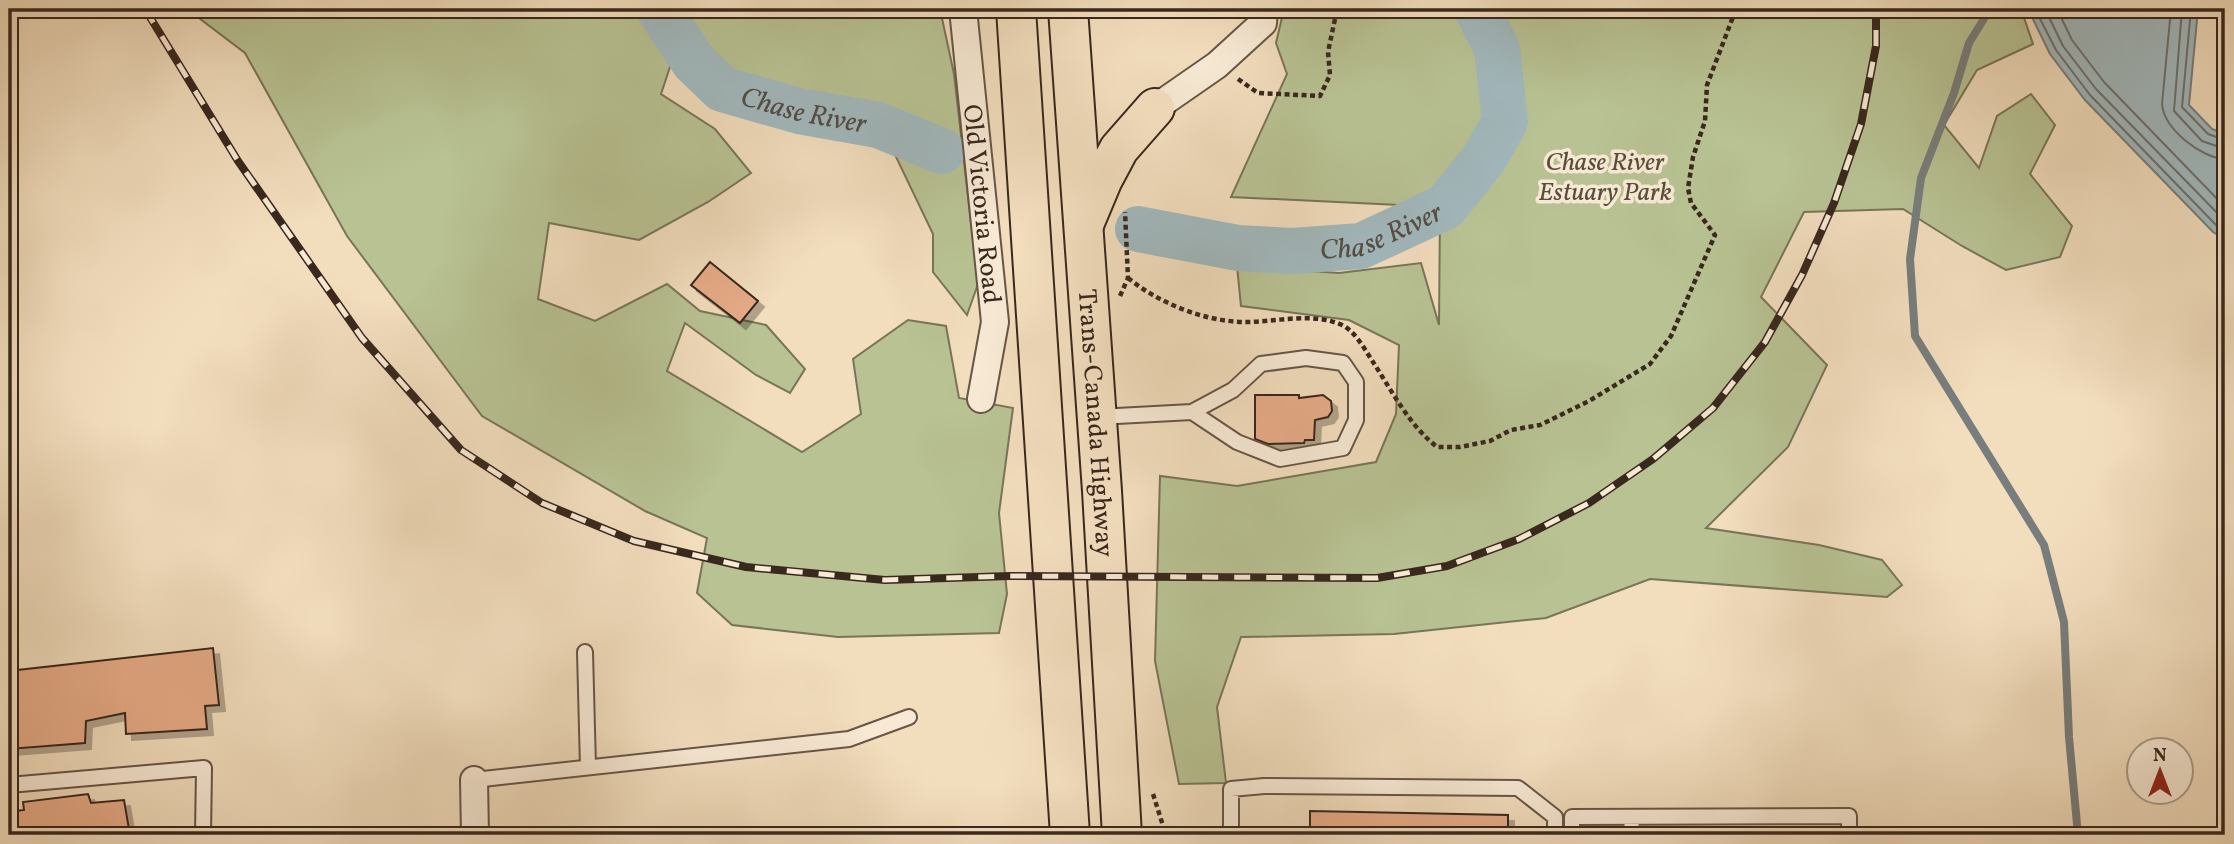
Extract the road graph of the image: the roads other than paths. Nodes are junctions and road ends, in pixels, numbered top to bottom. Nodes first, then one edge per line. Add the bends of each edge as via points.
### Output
1 (963, 9) edge
2 (1016, 9) edge
3 (1068, 9) edge
4 (1264, 9) edge
5 (1155, 108) joint
6 (1083, 227) junction
7 (981, 399) dead end
8 (1192, 412) junction
9 (1097, 417) junction
10 (585, 652) dead end
11 (909, 717) dead end
12 (588, 767) junction
13 (474, 779) joint
14 (9, 785) edge
15 (1632, 817) junction
16 (203, 835) edge
17 (475, 835) edge
18 (1070, 835) edge
19 (1122, 835) edge
20 (1231, 835) edge
21 (1555, 835) edge
22 (1572, 835) edge
23 (1632, 835) edge
24 (1849, 835) edge

1 - 7 street, Old Victoria Road via 995,322
2 - 18 highway, Trans-Canada Highway
3 - 6 highway, Trans-Canada Highway
4 - 5 street via 1263,23 1217,65
5 - 6 highway via 1119,149
6 - 9 highway, Trans-Canada Highway
8 - 8 lane via 1237,442 1280,458 1343,448 1356,420 1356,382 1343,363 1306,358 1261,364 1233,390
8 - 9 lane
9 - 19 highway, Trans-Canada Highway
10 - 12 lane
11 - 12 lane via 849,738
12 - 13 lane
13 - 17 street
14 - 16 lane via 204,768
15 - 22 lane via 1572,817
15 - 23 lane
15 - 24 lane via 1849,816
20 - 21 lane via 1231,789 1264,786 1518,788 1555,817

